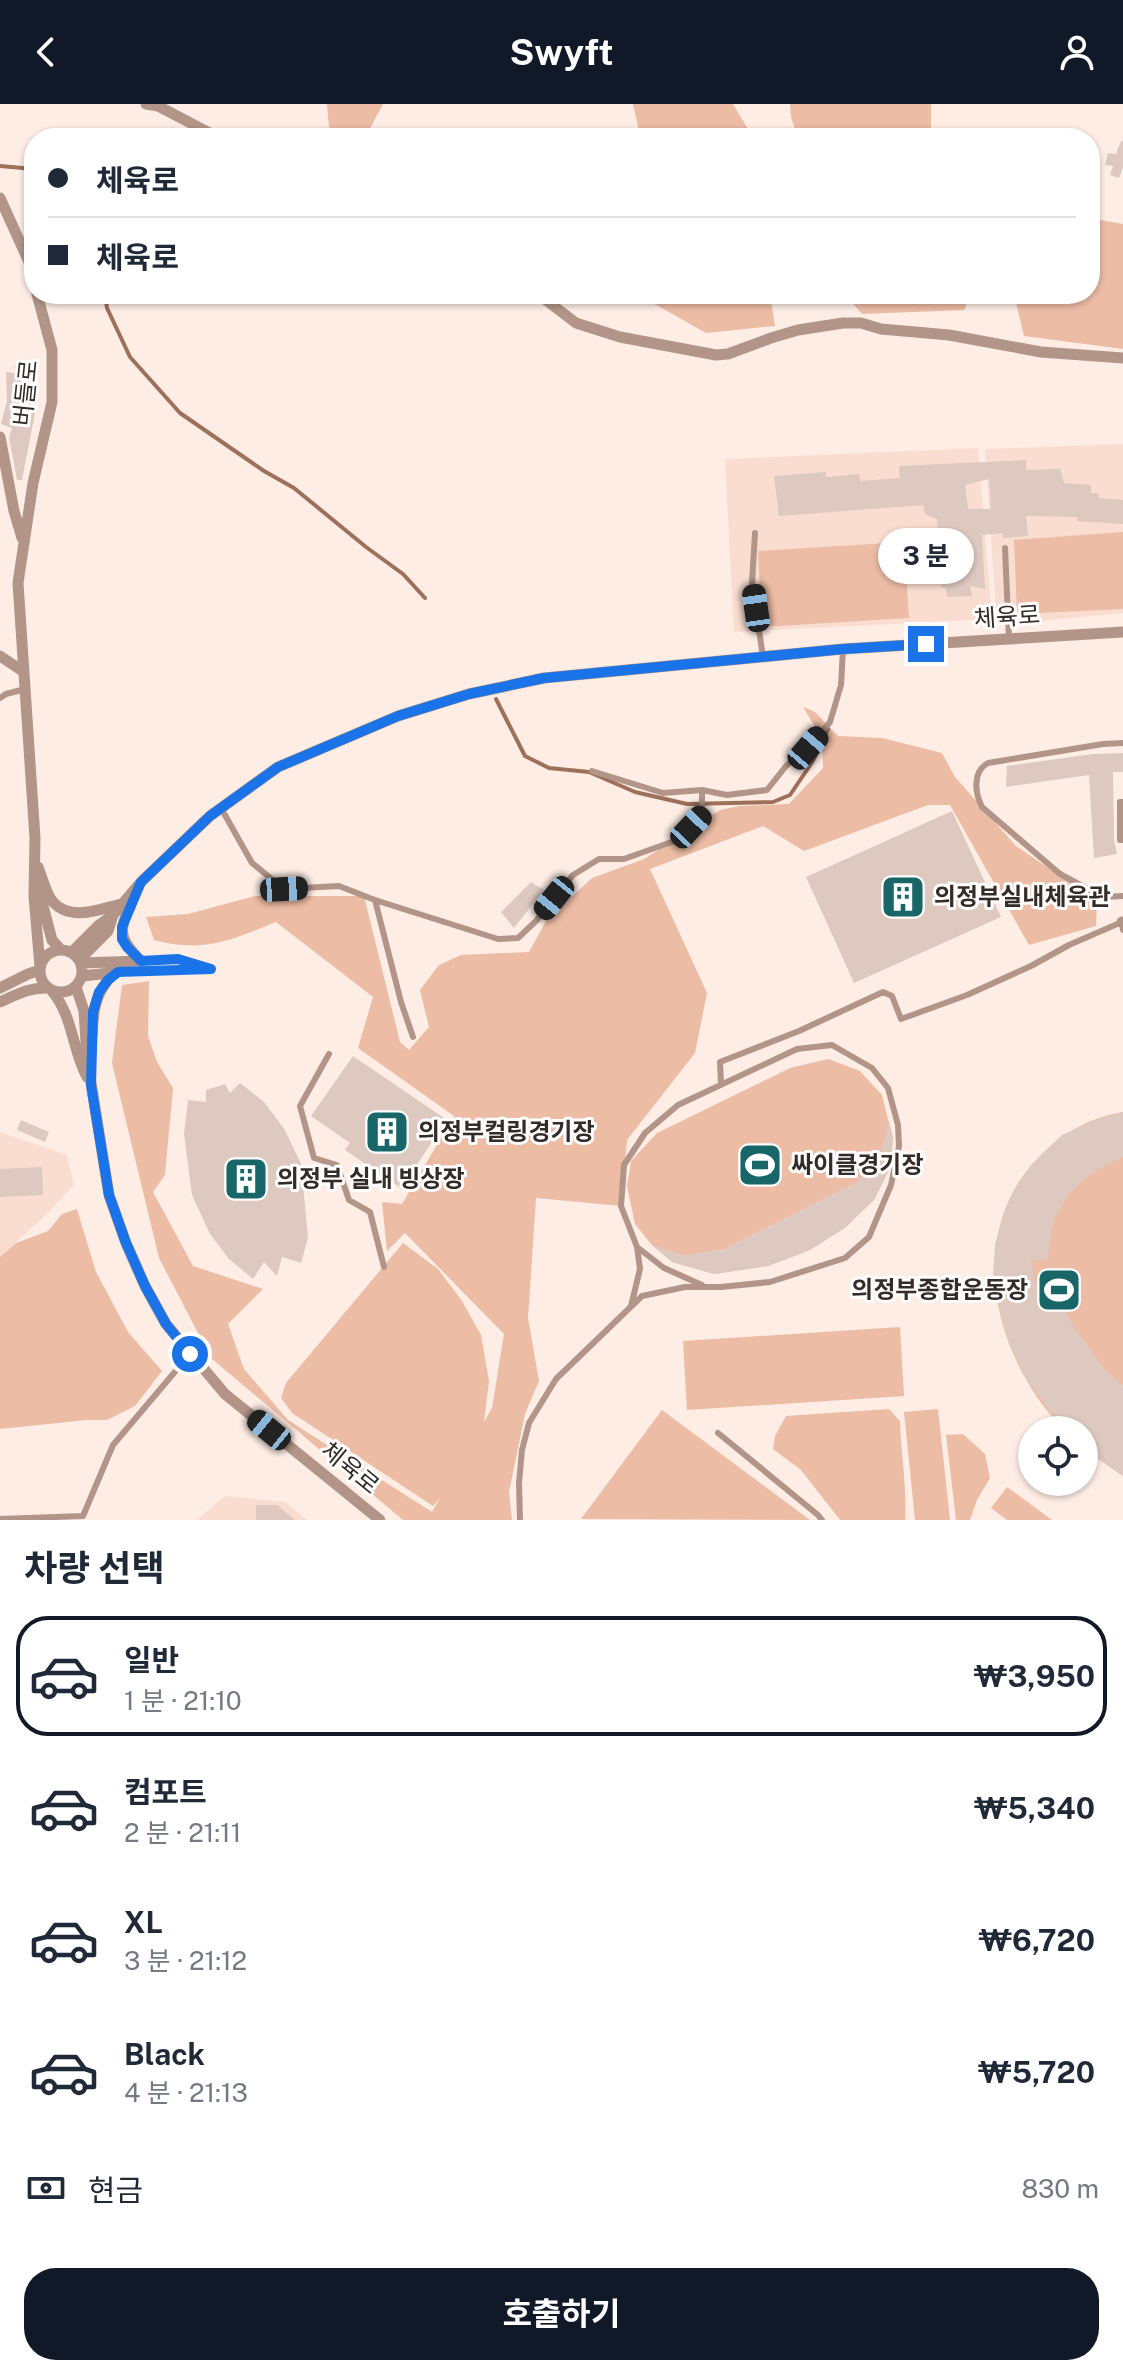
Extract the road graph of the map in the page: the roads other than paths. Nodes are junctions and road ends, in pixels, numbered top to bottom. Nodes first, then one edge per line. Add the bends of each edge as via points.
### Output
1 (146, 104) edge
2 (200, 128) edge
3 (0, 198) edge
4 (24, 251) edge
5 (40, 304) edge
6 (551, 304) edge
7 (1123, 358) edge
8 (0, 437) edge
9 (755, 533) dead end
10 (24, 543) junction
11 (1005, 548) dead end
12 (1123, 632) edge
13 (1009, 639) junction
14 (843, 649) junction
15 (0, 656) edge
16 (763, 657) junction
17 (24, 672) junction
18 (25, 689) junction
19 (0, 698) edge
20 (1123, 743) edge
21 (592, 771) dead end
22 (702, 792) junction
23 (1123, 802) edge
24 (221, 808) junction
25 (1123, 840) edge
26 (36, 863) junction
27 (36, 879) junction
28 (141, 882) junction
29 (1123, 896) edge
30 (375, 900) junction
31 (121, 903) junction
32 (1123, 922) edge
33 (1123, 930) edge
34 (73, 956) junction
35 (141, 961) junction
36 (40, 968) junction
37 (118, 972) junction
38 (83, 976) junction
39 (108, 980) joint
40 (76, 987) junction
41 (0, 988) edge
42 (49, 989) junction
43 (0, 1002) edge
44 (413, 1037) dead end
45 (329, 1054) dead end
46 (91, 1085) junction
47 (721, 1085) junction
48 (637, 1247) junction
49 (384, 1267) dead end
50 (706, 1287) junction
51 (631, 1306) junction
52 (190, 1354) junction
53 (718, 1433) dead end
54 (0, 1519) edge
55 (380, 1520) edge
56 (520, 1520) edge
57 (822, 1520) edge

1 - 2 street
3 - 4 street
5 - 10 street, 버들로 via 52,350 52,402
6 - 7 street via 576,323 620,337 716,355 798,330 861,323 1041,352
8 - 10 street
9 - 16 lane via 752,583
10 - 17 street, 버들로 via 18,583
11 - 13 lane
12 - 13 street, 체육로
13 - 14 street, 체육로
14 - 16 street, 체육로
14 - 22 lane via 841,685 830,722 767,790
15 - 17 street
16 - 24 street, 체육로 via 544,678 469,694 398,716 278,767
17 - 18 street, 버들로
18 - 19 lane
18 - 26 street, 버들로
20 - 29 lane via 988,763 977,776 982,807 1060,874 1103,897
21 - 22 lane via 663,793
22 - 30 lane via 702,815 680,839 624,859 599,859 573,875 518,938 498,939
23 - 25 lane
24 - 28 street, 체육로
24 - 30 lane via 252,863 284,889 339,886
26 - 27 street, 버들로
26 - 31 street via 52,902 66,911 84,913
27 - 34 street via 52,940
27 - 36 street
28 - 31 street, 체육로
28 - 35 street via 122,939
30 - 44 lane
31 - 34 street, 체육로
32 - 33 lane
32 - 47 lane via 967,995 901,1019 892,996 883,992 720,1062
34 - 35 street
34 - 36 street via 47,955
34 - 38 street
35 - 37 lane via 178,959 211,969
36 - 41 street
36 - 42 street
37 - 38 street
37 - 39 lane
38 - 40 street
39 - 46 street via 93,1012
40 - 42 street via 64,992
40 - 46 street via 84,1011
42 - 43 street via 38,987
42 - 46 street via 63,1004
45 - 49 lane via 300,1106 314,1158 337,1165 349,1200 370,1212
46 - 52 street, 체육로 via 109,1195 126,1243 166,1324
47 - 48 lane via 678,1105 645,1133 624,1165 621,1206
47 - 50 lane via 797,1049 832,1045 872,1068 888,1088 899,1146 891,1185 869,1237 845,1258 770,1282
48 - 50 lane via 664,1268
48 - 51 lane via 640,1269
50 - 51 lane via 642,1296
51 - 56 lane via 556,1379 529,1423 521,1461
52 - 54 lane via 113,1445 83,1516
52 - 55 street, 체육로 via 225,1394
53 - 57 lane

